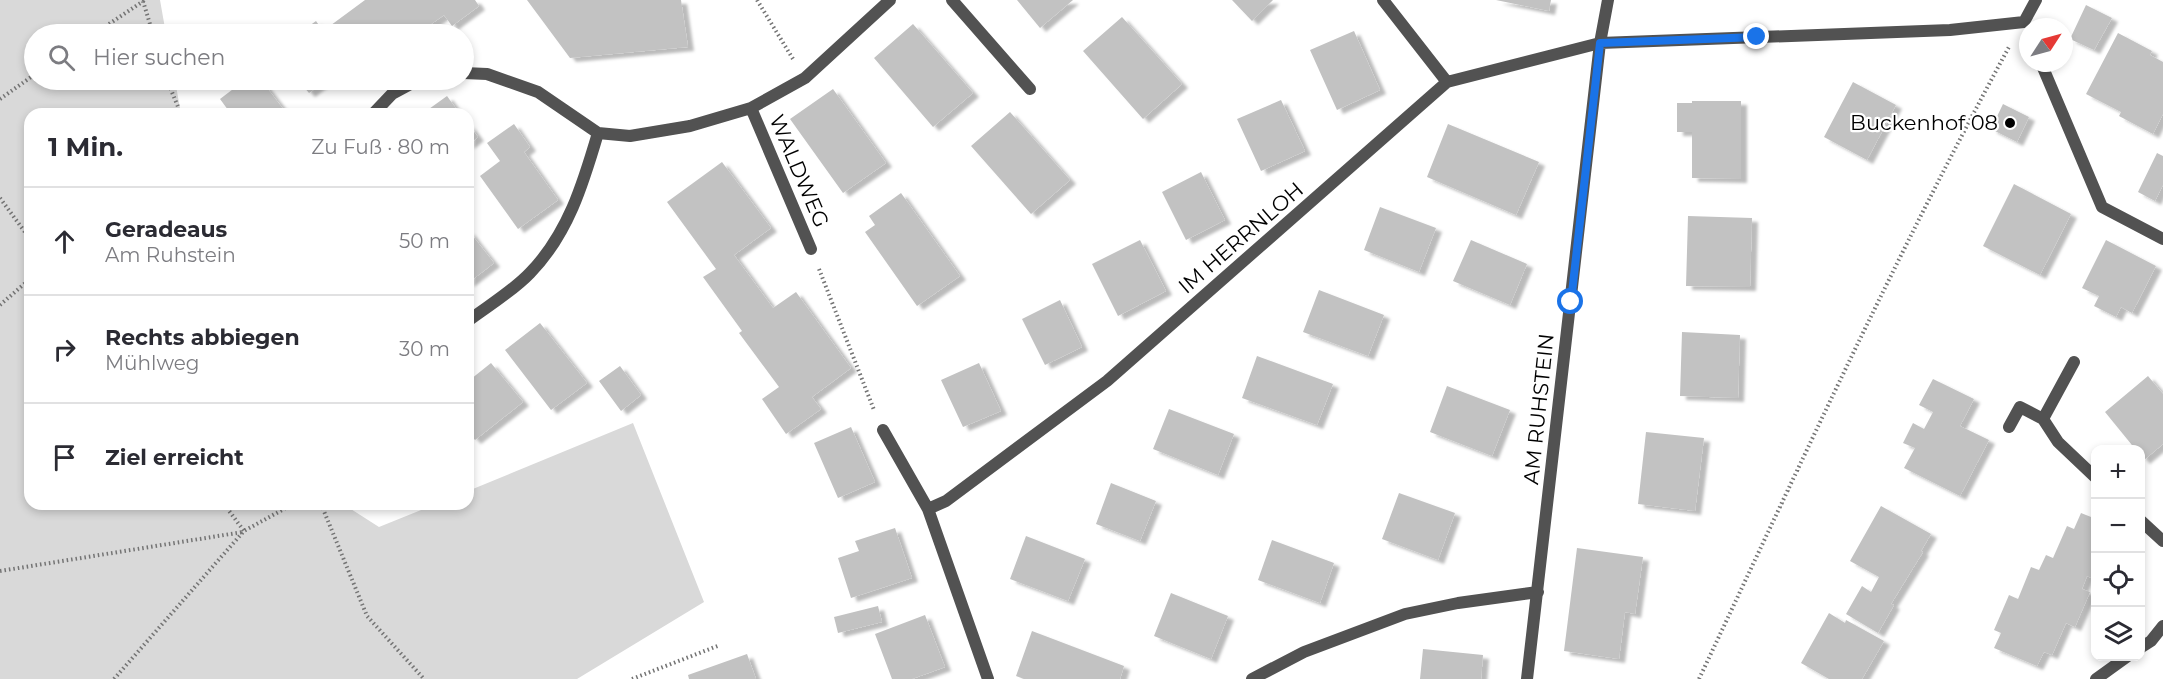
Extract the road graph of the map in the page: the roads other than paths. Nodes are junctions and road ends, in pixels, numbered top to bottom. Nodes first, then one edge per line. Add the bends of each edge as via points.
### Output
1 (890, 0) edge
2 (952, 0) edge
3 (1383, 0) edge
4 (1608, 0) edge
5 (2036, 0) edge
6 (2029, 18) edge
7 (2019, 26) edge
8 (1600, 43) junction
9 (2045, 72) edge
10 (474, 73) edge
11 (1447, 82) junction
12 (1030, 89) dead end
13 (399, 90) edge
14 (379, 108) edge
15 (751, 108) junction
16 (598, 133) junction
17 (2163, 239) edge
18 (811, 249) road end
19 (474, 316) edge
20 (2074, 362) dead end
21 (2043, 419) junction
22 (2009, 427) dead end
23 (883, 430) road end
24 (2091, 473) edge
25 (928, 509) junction
26 (2145, 525) edge
27 (2163, 541) edge
28 (1538, 592) junction
29 (2163, 626) edge
30 (2145, 645) edge
31 (2122, 661) edge
32 (988, 679) edge
33 (1252, 679) edge
34 (1527, 679) edge
35 (2096, 679) edge

1 - 15 street, WALDWEG via 805,78
2 - 12 street
3 - 11 street
4 - 8 street, AM RUHSTEIN
5 - 6 street
7 - 8 street, IM HERRNLOH
8 - 11 street, IM HERRNLOH
8 - 28 street, AM RUHSTEIN
9 - 17 street via 2102,207
10 - 16 street, WALDWEG via 487,74 538,92
11 - 25 street, IM HERRNLOH via 1107,381 946,501
13 - 14 street
15 - 16 street, WALDWEG via 690,126 630,136
15 - 18 street, WALDWEG
16 - 19 street via 568,222 553,248 529,275
20 - 21 street
21 - 22 street via 2020,407
21 - 24 street via 2058,442
23 - 25 street
25 - 32 street
26 - 27 street
28 - 33 street via 1405,614 1304,652
28 - 34 street, AM RUHSTEIN
29 - 30 street
31 - 35 street

